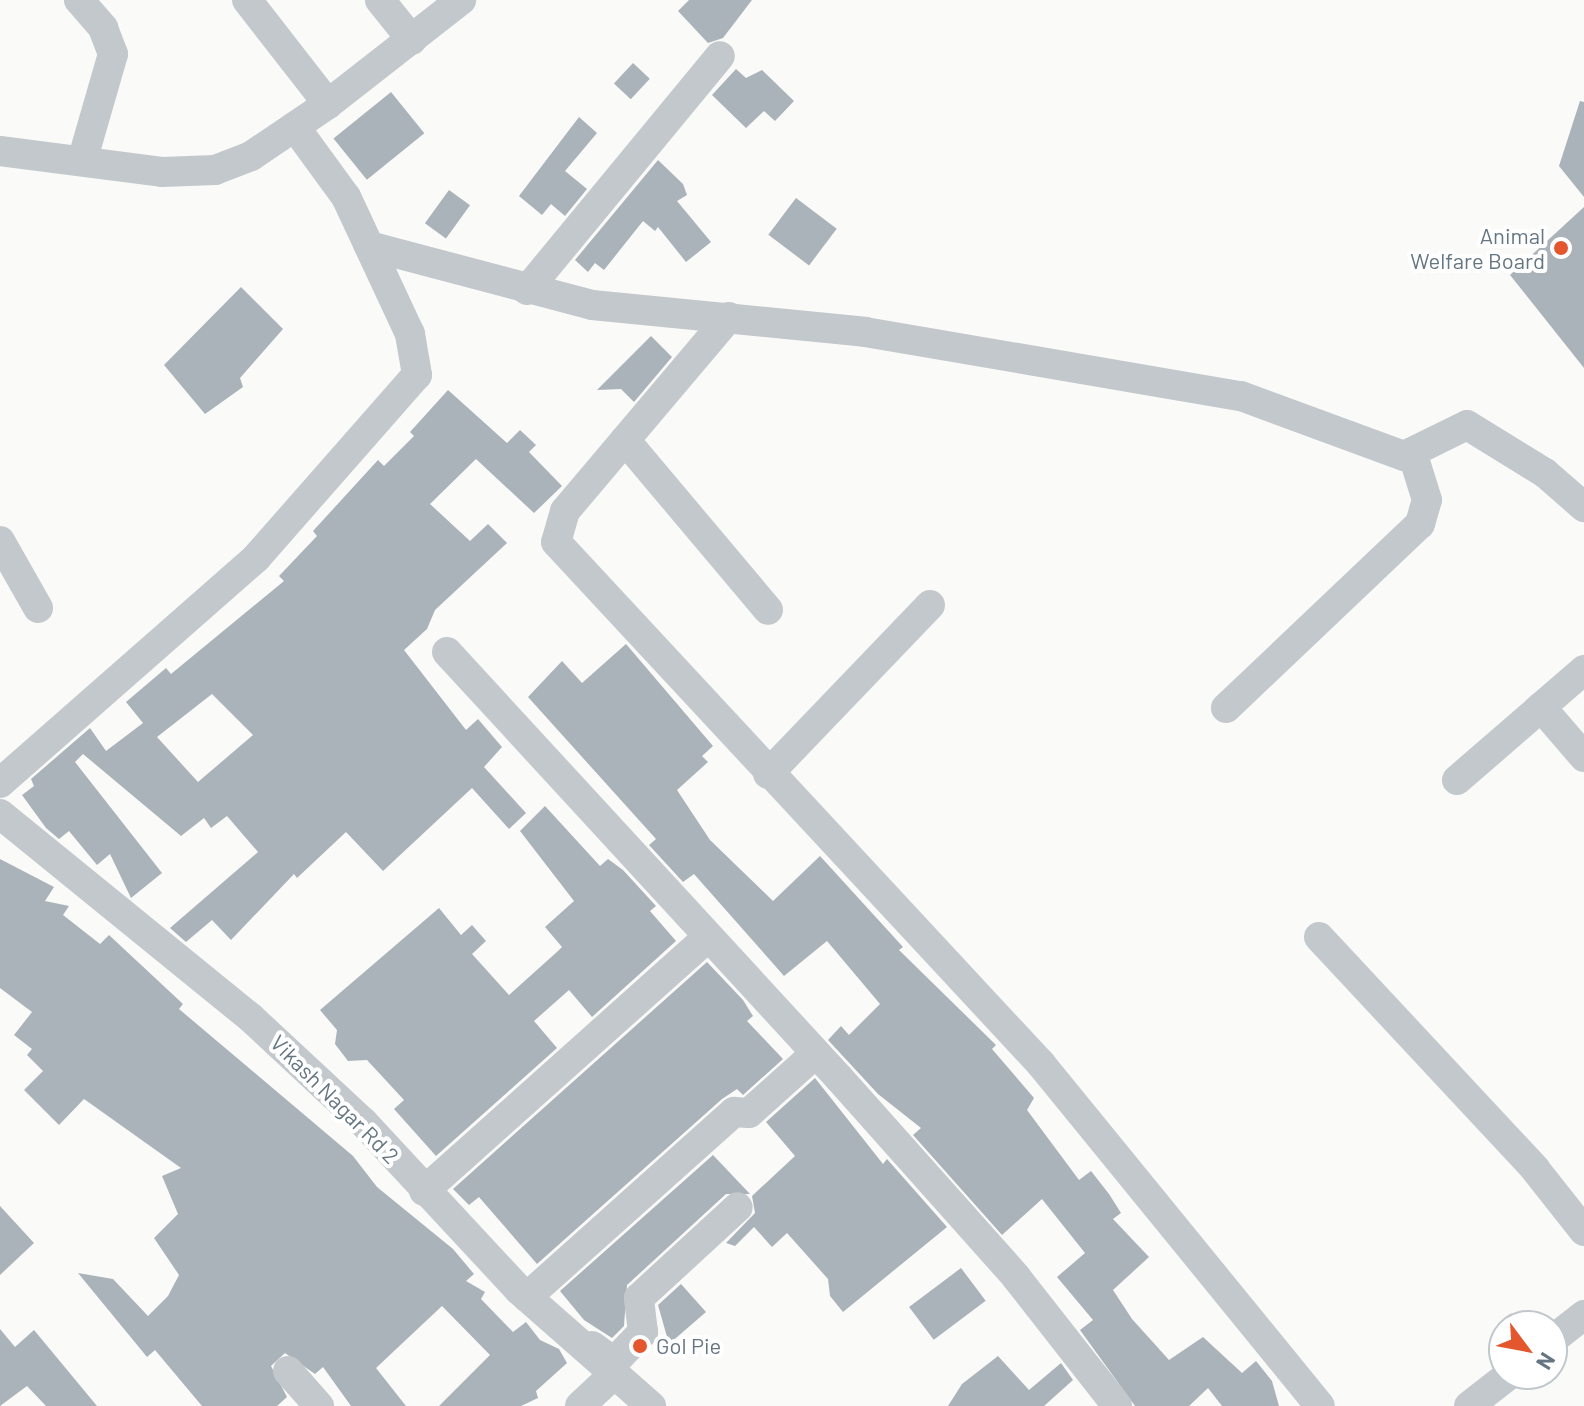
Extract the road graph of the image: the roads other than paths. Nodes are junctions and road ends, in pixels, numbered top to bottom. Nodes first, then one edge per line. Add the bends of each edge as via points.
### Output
1 (79, 0) edge
2 (247, 0) edge
3 (380, 0) edge
4 (461, 0) edge
5 (412, 40) junction
6 (720, 56) dead end
7 (328, 104) junction
8 (295, 127) junction
9 (0, 151) edge
10 (83, 158) junction
11 (369, 246) junction
12 (527, 290) junction
13 (729, 317) junction
14 (625, 440) junction
15 (1413, 455) junction
16 (1584, 507) edge
17 (0, 541) edge
18 (930, 605) dead end
19 (38, 608) dead end
20 (768, 610) dead end
21 (447, 652) dead end
22 (1584, 670) edge
23 (1541, 707) junction
24 (1226, 708) dead end
25 (1584, 757) edge
26 (768, 774) junction
27 (1457, 780) dead end
28 (0, 783) edge
29 (4, 823) edge
30 (708, 937) junction
31 (1319, 937) dead end
32 (815, 1054) junction
33 (424, 1191) junction
34 (738, 1207) dead end
35 (1584, 1231) edge
36 (527, 1297) junction
37 (1584, 1315) edge
38 (1568, 1328) edge
39 (587, 1352) junction
40 (288, 1371) dead end
41 (613, 1375) junction
42 (1490, 1390) edge
43 (319, 1406) edge
44 (580, 1406) edge
45 (651, 1406) edge
46 (1117, 1406) edge
47 (1320, 1406) edge
48 (1469, 1406) edge

1 - 10 street via 103,28 113,54
2 - 7 street
3 - 5 street
4 - 5 street
5 - 7 street
6 - 12 street
7 - 8 street
8 - 10 street via 251,156 215,170 162,172
8 - 11 street via 346,197
9 - 10 street
11 - 12 street
11 - 28 street via 410,334 417,375 256,558
12 - 13 street via 592,305
13 - 14 street
13 - 15 street via 1015,354 1241,396 1385,452
14 - 20 street
14 - 26 street via 565,511 556,542 569,562 655,642
15 - 16 street via 1454,427 1479,427
15 - 24 street via 1427,500 1420,524
17 - 19 street
18 - 26 street
21 - 30 street
22 - 23 street
23 - 25 street
23 - 27 street
26 - 47 street via 1041,1064
29 - 33 street, Vikash Nagar Rd 2 via 251,1018 363,1122
30 - 32 street
30 - 33 street
31 - 35 street via 1535,1169
32 - 36 street via 749,1113 734,1112
32 - 46 street via 1016,1277
33 - 36 street, Vikash Nagar Rd 2
34 - 39 street via 639,1298 643,1332 614,1362 595,1343
36 - 39 street, Vikash Nagar Rd 2
37 - 38 street
39 - 41 street, Vikash Nagar Rd 2
40 - 43 street
41 - 44 street
41 - 45 street, Vikash Nagar Rd 2
42 - 48 street

